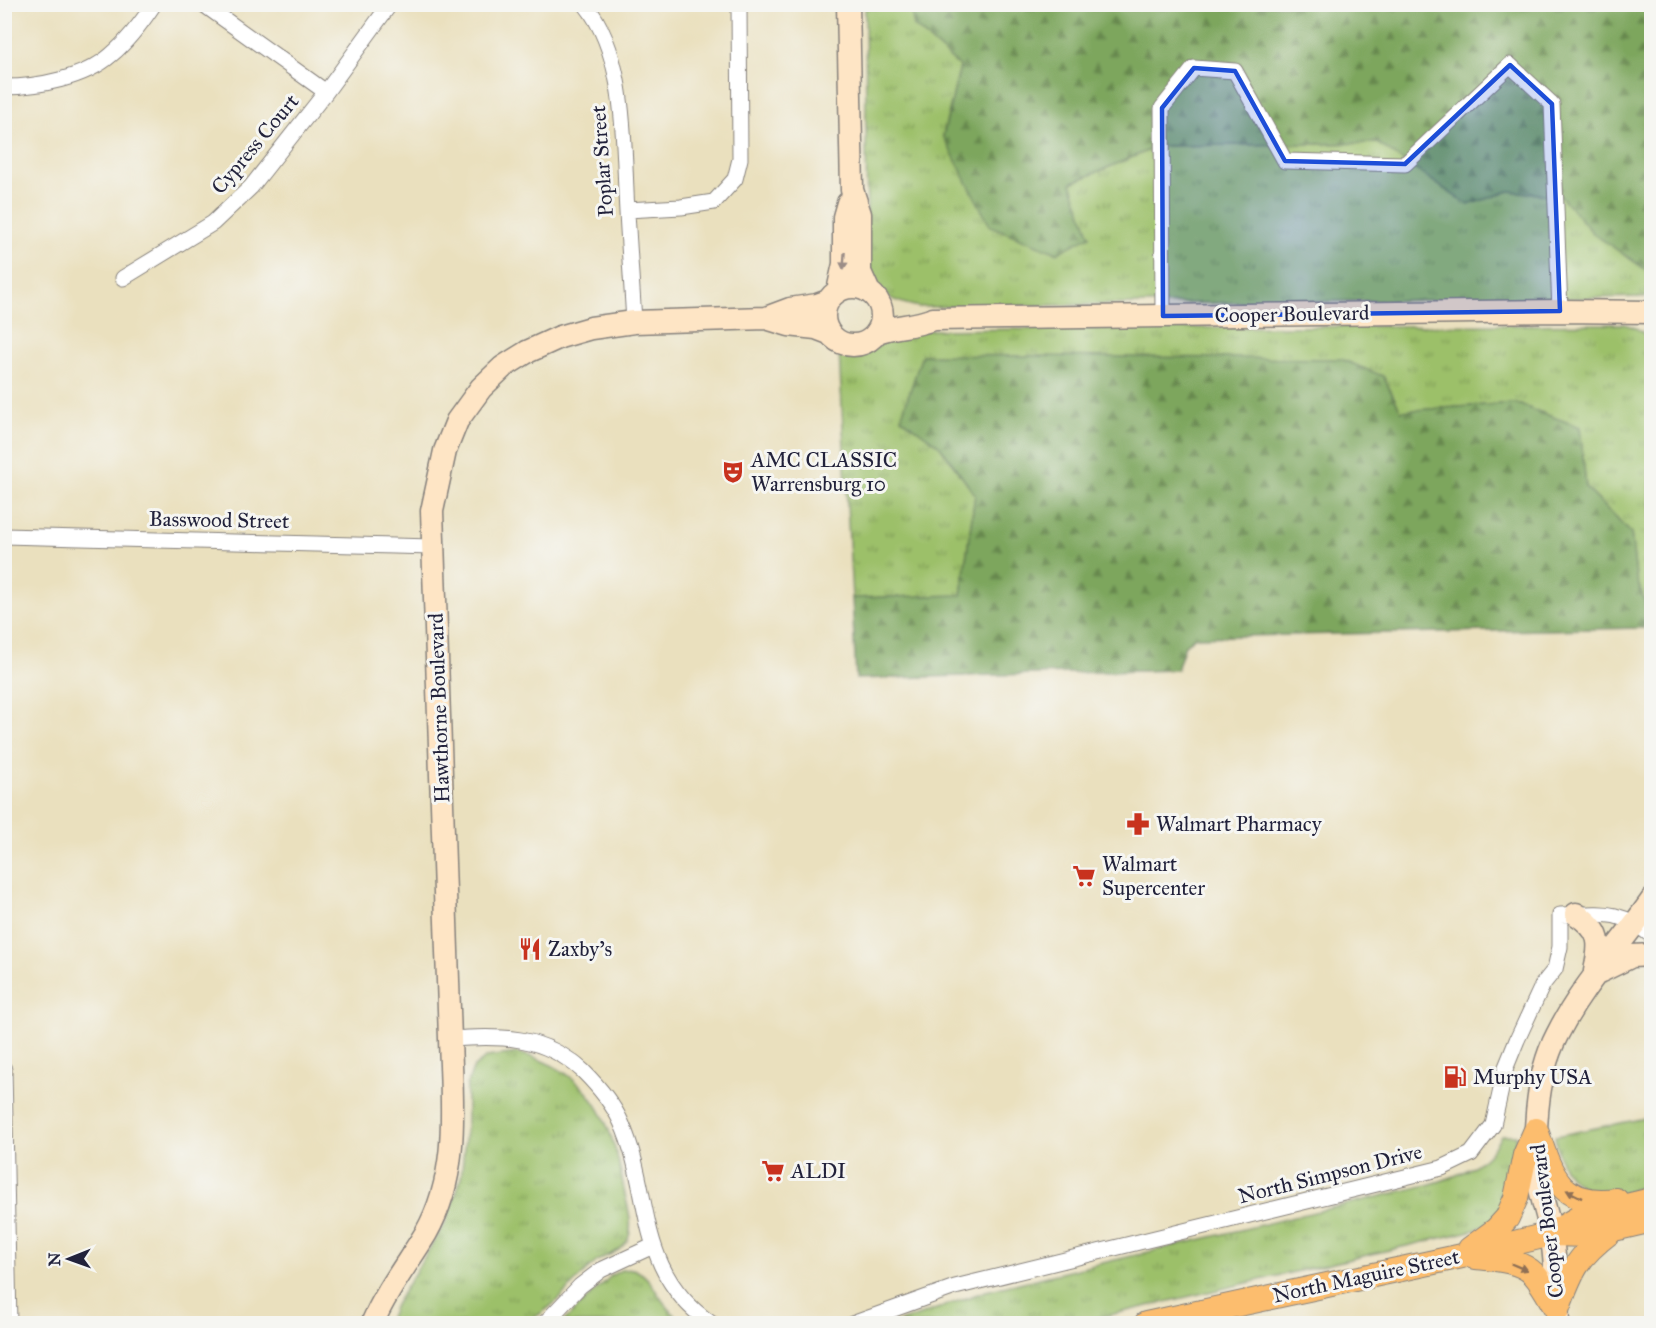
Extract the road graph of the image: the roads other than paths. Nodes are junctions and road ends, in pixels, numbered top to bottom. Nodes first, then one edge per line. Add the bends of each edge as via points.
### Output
1 (154, 4) edge
2 (203, 4) edge
3 (390, 4) edge
4 (585, 4) edge
5 (739, 4) edge
6 (848, 4) edge
7 (4, 87) edge
8 (326, 92) junction
9 (852, 190) junction
10 (627, 210) junction
11 (123, 278) dead end
12 (872, 294) junction
13 (833, 296) junction
14 (1560, 311) junction
15 (1652, 312) edge
16 (1163, 316) junction
17 (766, 318) junction
18 (933, 319) junction
19 (634, 322) junction
20 (878, 332) junction
21 (829, 333) junction
22 (4, 536) edge
23 (433, 547) junction
24 (1652, 900) edge
25 (1576, 914) junction
26 (1643, 930) edge
27 (1652, 955) edge
28 (1594, 974) junction
29 (450, 1039) junction
30 (4, 1069) edge
31 (1536, 1130) junction
32 (1652, 1199) edge
33 (1652, 1220) edge
34 (1614, 1229) junction
35 (1551, 1234) junction
36 (653, 1246) junction
37 (1462, 1256) junction
38 (1558, 1317) edge
39 (9, 1323) edge
40 (372, 1323) edge
41 (544, 1323) edge
42 (712, 1323) edge
43 (852, 1323) edge
44 (1146, 1323) edge

1 - 7 street via 110,56 81,73 49,82
2 - 8 street
3 - 8 street, Cypress Court
4 - 10 street, Poplar Street via 609,49 616,79
5 - 10 street via 740,159 735,180 714,202
6 - 9 street
8 - 11 street, Cypress Court via 251,187 213,223
9 - 12 street via 860,214 860,272
9 -> 13 street via 844,217 844,264
10 - 19 street, Poplar Street
12 - 13 street via 854,287
12 - 18 street, Cooper Boulevard via 900,310
12 - 20 street via 882,313
13 - 17 street, Hawthorne Boulevard via 817,305 789,309
13 - 21 street via 824,317
14 - 15 street, Cooper Boulevard
14 - 16 street, Cooper Boulevard
14 - 16 street via 1552,104 1510,65 1405,164 1285,161 1235,71 1194,68 1162,108
16 - 18 street, Cooper Boulevard
17 - 19 street, Hawthorne Boulevard
17 - 21 street, Hawthorne Boulevard
18 - 20 street, Cooper Boulevard via 918,326
19 - 23 street, Hawthorne Boulevard via 560,337 502,367 481,388 457,421 445,451 432,511
20 - 21 street via 854,346
22 - 23 street, Basswood Street
23 - 29 street, Hawthorne Boulevard
24 - 26 street, Cooper Boulevard
25 - 26 street via 1614,914
25 - 28 street via 1591,923 1600,943
25 - 43 street, North Simpson Drive via 1560,915 1555,969 1543,984 1517,1040 1493,1125 1471,1154 1442,1168 1406,1178 955,1287
26 - 28 street, Cooper Boulevard
27 - 28 street via 1632,956
28 - 31 street, Cooper Boulevard via 1555,1038 1545,1070
29 - 36 street via 479,1036 532,1042 552,1049 595,1083 621,1123
29 - 40 street, Hawthorne Boulevard via 452,1127 449,1168 440,1204
30 - 39 street
32 -> 31 main road via 1598,1202 1578,1197 1563,1188 1549,1170
31 - 35 street, Cooper Boulevard via 1540,1188
31 - 37 main road via 1507,1218
32 - 35 main road, North Maguire Street via 1580,1217
33 - 34 main road, North Maguire Street
34 - 35 main road, North Maguire Street via 1588,1235
34 - 38 main road via 1571,1272
35 - 37 main road, North Maguire Street
35 - 38 street, Cooper Boulevard
36 - 41 street via 601,1270
36 - 42 street via 679,1294
37 -> 38 main road via 1502,1260 1533,1273
37 - 44 main road, North Maguire Street

